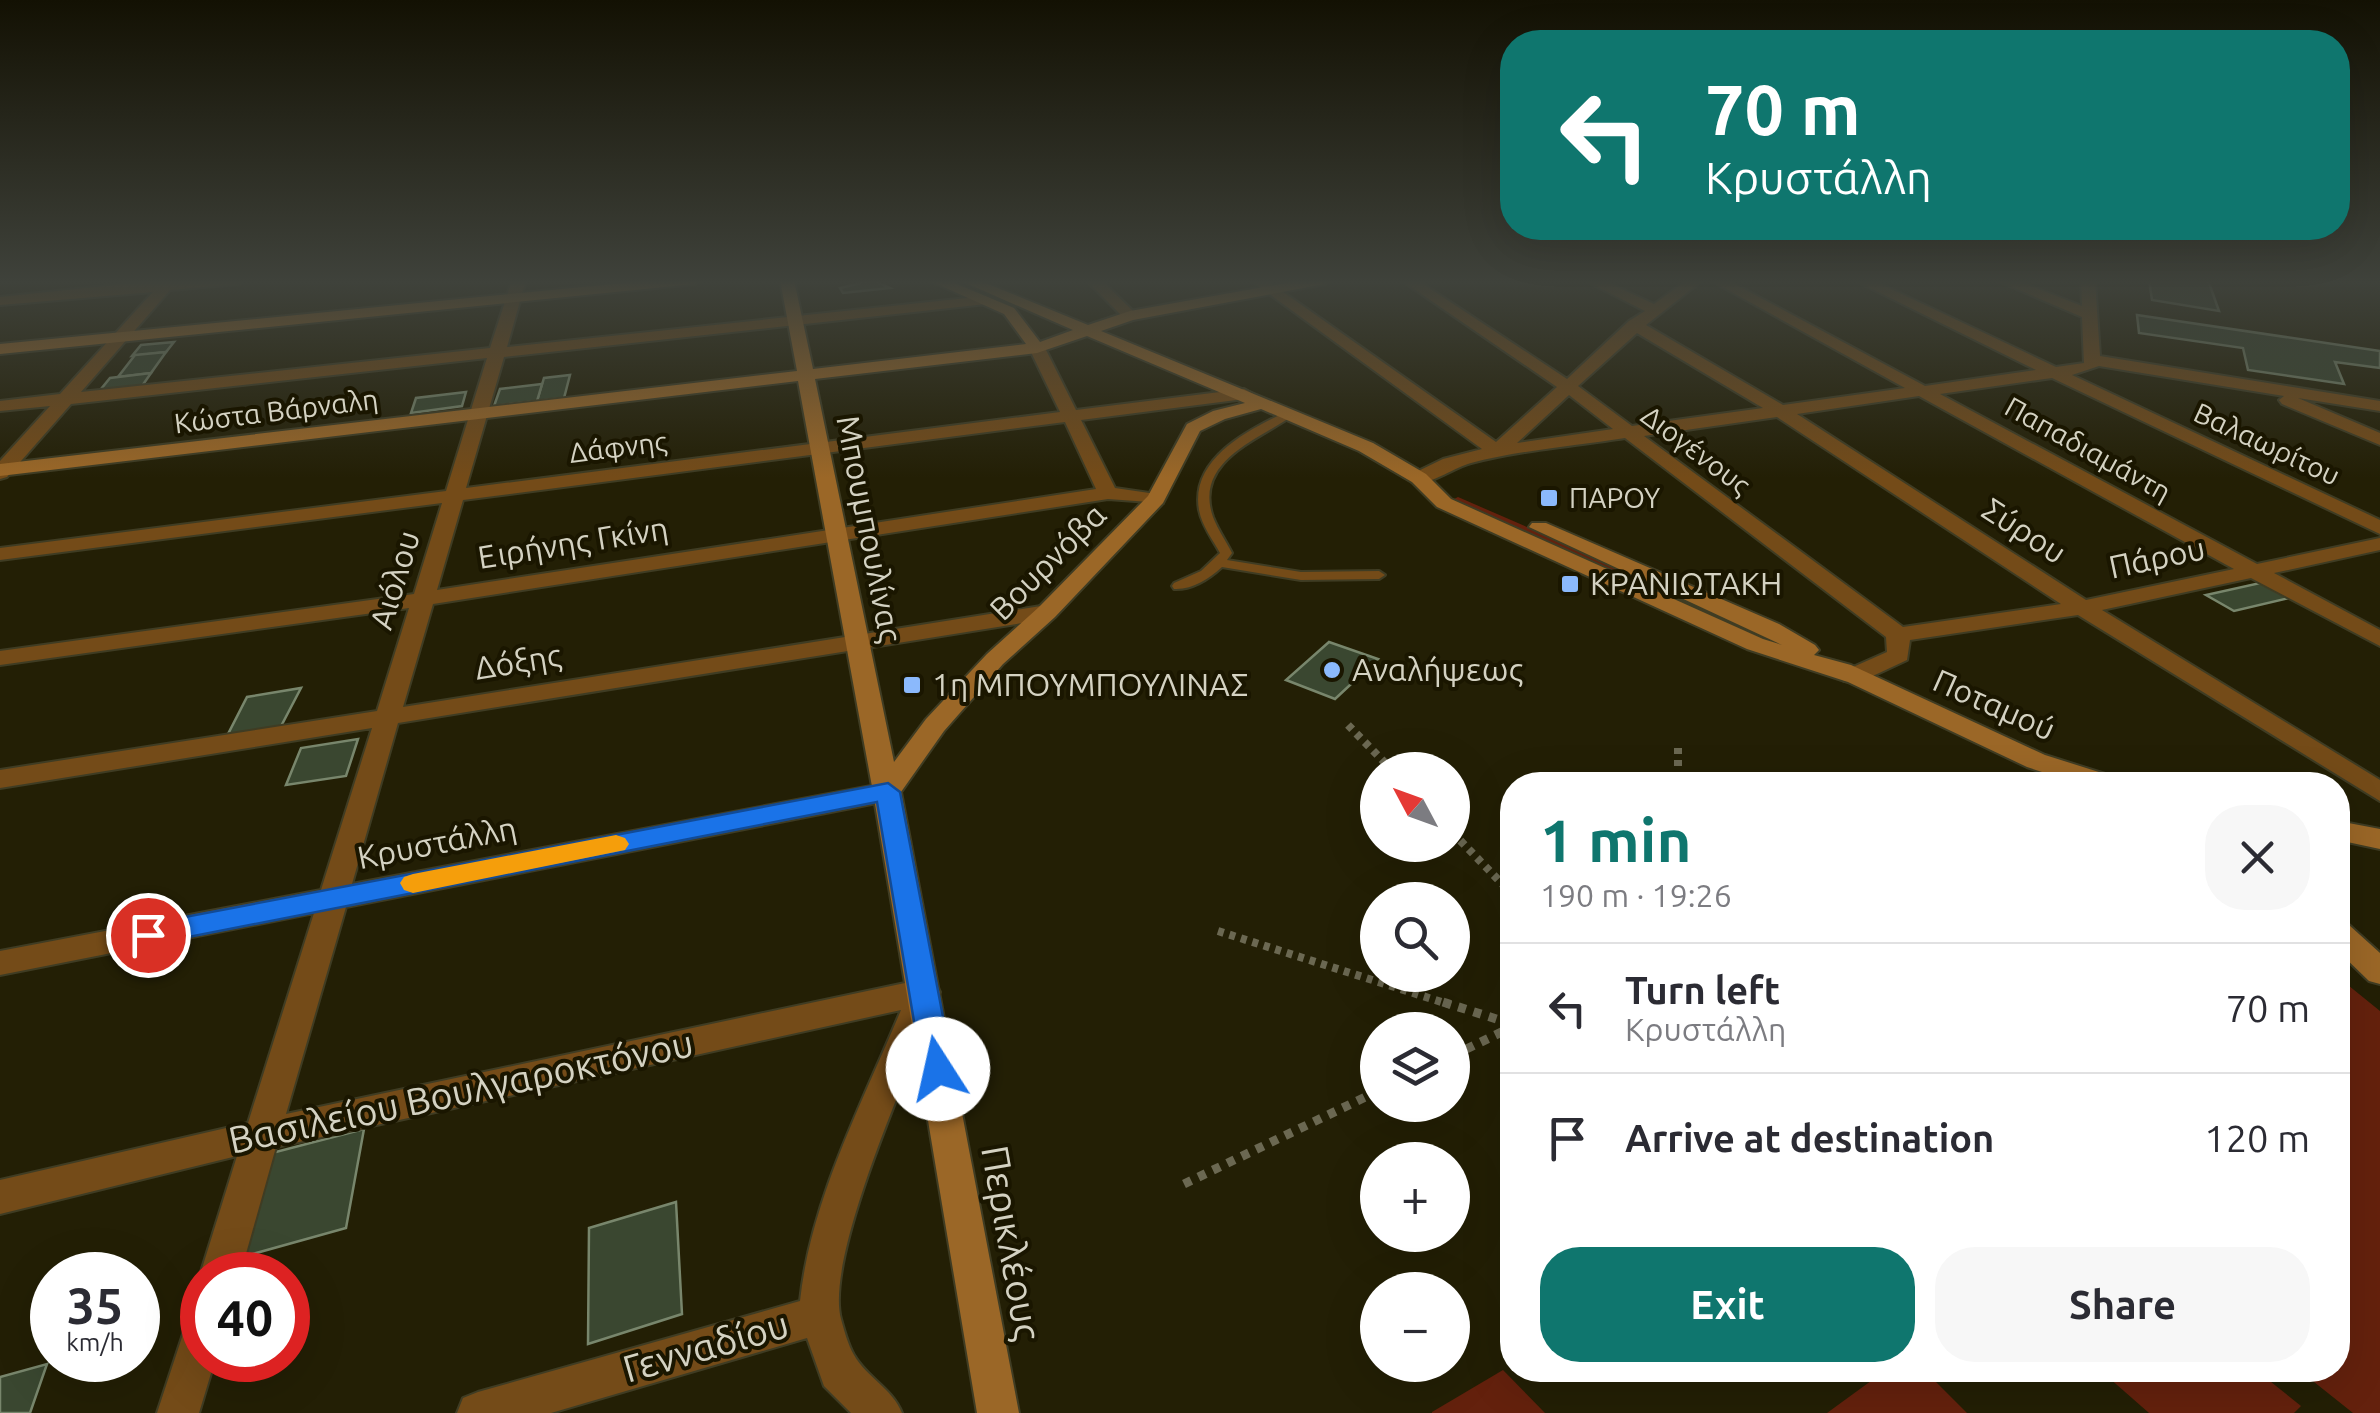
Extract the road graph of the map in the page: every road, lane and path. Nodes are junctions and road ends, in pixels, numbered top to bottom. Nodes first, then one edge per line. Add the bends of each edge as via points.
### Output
1 (113, 346) edge
2 (499, 346) edge
3 (563, 346) edge
4 (800, 346) edge
5 (1044, 346) edge
6 (1129, 346) edge
7 (1350, 346) edge
8 (1508, 346) edge
9 (1612, 346) edge
10 (1671, 346) edge
11 (1839, 346) edge
12 (1998, 346) edge
13 (2091, 346) edge
14 (1037, 348) junction
15 (497, 353) junction
16 (2092, 360) junction
17 (2054, 373) junction
18 (806, 377) junction
19 (2261, 387) junction
20 (1571, 388) junction
21 (1923, 391) junction
22 (1254, 398) junction
23 (65, 399) junction
24 (0, 406) edge
25 (2380, 406) edge
26 (1780, 411) junction
27 (1290, 414) junction
28 (478, 415) junction
29 (1069, 416) junction
30 (1627, 432) junction
31 (2380, 440) edge
32 (820, 449) junction
33 (1496, 450) junction
34 (1, 471) edge
35 (1426, 482) junction
36 (1108, 494) junction
37 (454, 496) junction
38 (1156, 499) junction
39 (2380, 528) edge
40 (838, 535) junction
41 (2380, 544) edge
42 (0, 554) edge
43 (1220, 563) junction
44 (2254, 571) junction
45 (1379, 575) dead end
46 (1179, 586) dead end
47 (423, 599) junction
48 (2082, 608) junction
49 (1047, 612) junction
50 (1898, 635) junction
51 (2380, 639) edge
52 (858, 640) junction
53 (0, 658) edge
54 (1853, 676) junction
55 (388, 716) junction
56 (1348, 725) dead end
57 (1678, 748) dead end
58 (1374, 752) edge
59 (1678, 772) edge
60 (2070, 772) edge
61 (2348, 772) edge
62 (2350, 773) edge
63 (0, 780) edge
64 (888, 792) junction
65 (2380, 792) edge
66 (2350, 834) edge
67 (2380, 839) edge
68 (1470, 851) edge
69 (1500, 882) edge
70 (334, 899) junction
71 (1218, 931) dead end
72 (2350, 944) edge
73 (0, 964) edge
74 (2380, 972) edge
75 (924, 992) junction
76 (1500, 1021) edge
77 (1500, 1031) edge
78 (1470, 1047) edge
79 (1360, 1101) edge
80 (262, 1135) junction
81 (1184, 1184) dead end
82 (0, 1197) edge
83 (227, 1252) edge
84 (818, 1315) junction
85 (187, 1382) edge
86 (178, 1413) edge
87 (478, 1413) edge
88 (881, 1413) edge
89 (998, 1413) edge

1 - 23 street
2 - 15 street, Αιόλου
3 - 15 street
4 - 18 street, Μπουμπουλίνας
5 - 14 street, Κώστα Βάρναλη
6 - 22 street, Ποταμού
7 - 33 street
8 - 20 street, Διογένους
9 - 20 street
10 - 26 street, Σύρου
11 - 21 street, Παπαδιαμάντη
12 - 17 street, Βαλαωρίτου
13 - 16 street
14 - 18 street, Κώστα Βάρναλη
14 - 29 street, Βουρνόβα
15 - 23 street
15 - 28 street, Αιόλου
16 - 17 street
16 - 19 street
17 - 21 street
17 - 39 street, Βαλαωρίτου
18 - 28 street, Κώστα Βάρναλη
18 - 32 street, Μπουμπουλίνας
19 - 25 street
19 - 31 street
20 - 30 street, Διογένους
20 - 33 street
21 - 26 street
21 - 44 street, Παπαδιαμάντη
22 - 27 street, Ποταμού
22 - 29 street, Δάφνης
22 - 38 street, Βουρνόβα via 1193,428
23 - 24 street
23 - 34 street
26 - 30 street
26 - 48 street, Σύρου
27 - 35 street, Ποταμού
27 - 43 lane via 1214,465 1204,496 1226,552
28 - 34 street, Κώστα Βάρναλη
28 - 37 street, Αιόλου
29 - 32 street, Δάφνης
29 - 36 street, Βουρνόβα
30 - 33 street
30 - 50 street, Διογένους
32 - 37 street, Δάφνης
32 - 40 street, Μπουμπουλίνας
33 - 35 street via 1450,463
35 - 54 street, Ποταμού via 1444,503 1738,636
36 - 38 street, Ειρήνης Γκίνη
36 - 40 street, Ειρήνης Γκίνη
37 - 42 street, Δάφνης
37 - 47 street, Αιόλου
38 - 49 street, Βουρνόβα
40 - 47 street, Ειρήνης Γκίνη
40 - 52 street, Μπουμπουλίνας
41 - 44 street, Πάρου
43 - 45 lane via 1300,576
43 - 46 lane
44 - 48 street, Πάρου
44 - 51 street, Παπαδιαμάντη
47 - 53 street, Ειρήνης Γκίνη
47 - 55 street, Αιόλου
48 - 50 street, Πάρου
48 - 61 street, Σύρου
49 - 52 street, Δόξης
49 - 64 street, Βουρνόβα via 936,725
50 - 54 street via 1899,655
52 - 55 street, Δόξης
52 - 64 street, Μπουμπουλίνας
54 - 60 street, Ποταμού
55 - 63 street, Δόξης
55 - 70 street, Αιόλου
56 - 58 path
57 - 59 path
62 - 65 street, Σύρου
64 - 70 street, Κρυστάλλη
64 - 75 street, Περικλέους
66 - 67 street
68 - 69 path
70 - 73 street, Κρυστάλλη
70 - 80 street, Αιόλου
71 - 76 path
72 - 74 street
75 - 80 street, Βασιλείου Βουλγαροκτόνου
75 - 84 street, Γενναδίου via 842,1197 826,1250
75 - 89 street, Περικλέους
77 - 78 path
79 - 81 path
80 - 82 street, Βασιλείου Βουλγαροκτόνου
80 - 83 street, Αιόλου
84 - 87 street, Γενναδίου
84 - 88 street, Γενναδίου via 839,1370
85 - 86 street

